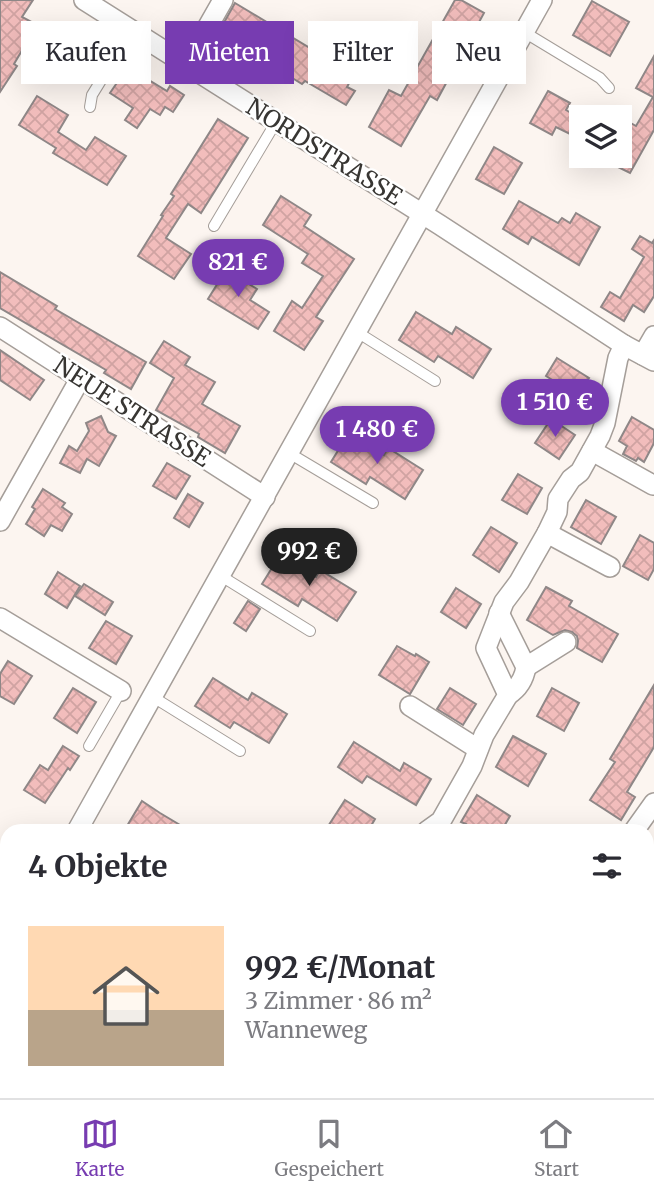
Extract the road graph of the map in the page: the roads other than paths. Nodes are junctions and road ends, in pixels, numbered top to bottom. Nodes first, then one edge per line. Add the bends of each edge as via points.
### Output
1 (84, 0) edge
2 (223, 0) edge
3 (542, 0) edge
4 (118, 21) edge
5 (211, 21) edge
6 (526, 28) edge
7 (526, 33) edge
8 (99, 84) edge
9 (216, 84) edge
10 (495, 84) edge
11 (609, 88) dead end
12 (90, 107) dead end
13 (276, 122) junction
14 (422, 214) junction
15 (214, 226) dead end
16 (0, 327) edge
17 (357, 332) junction
18 (654, 336) edge
19 (624, 345) junction
20 (649, 358) edge
21 (80, 379) junction
22 (435, 381) dead end
23 (592, 451) junction
24 (289, 453) junction
25 (653, 485) edge
26 (265, 497) junction
27 (373, 503) dead end
28 (0, 521) edge
29 (547, 533) junction
30 (610, 567) dead end
31 (221, 576) junction
32 (499, 613) junction
33 (0, 618) edge
34 (310, 631) dead end
35 (566, 642) dead end
36 (526, 667) junction
37 (121, 691) joint
38 (508, 695) junction
39 (153, 697) junction
40 (410, 706) dead end
41 (89, 746) dead end
42 (478, 749) junction
43 (240, 751) dead end
44 (654, 803) edge
45 (84, 824) edge
46 (437, 824) edge
47 (639, 824) edge

1 - 4 street, NORDSTRASSE
2 - 5 street
3 - 6 street
7 - 11 lane
8 - 12 lane
9 - 13 street, NORDSTRASSE
10 - 14 street
13 - 14 street, NORDSTRASSE
13 - 15 lane
14 - 17 street
14 - 19 street, NORDSTRASSE
16 - 21 street, NEUE STRASSE
17 - 22 lane
17 - 24 street
18 - 20 street
19 - 20 street, NORDSTRASSE
19 - 23 street via 605,423
21 - 26 street, NEUE STRASSE
21 - 28 street
23 - 25 street
23 - 29 street via 558,499
24 - 26 street
24 - 27 lane
26 - 31 street
29 - 30 street
29 - 32 street
31 - 34 lane
31 - 39 street
32 - 36 street
32 - 38 street via 486,648
33 - 37 street
35 - 36 street
36 - 38 street via 525,676
37 - 41 lane
38 - 42 street
39 - 43 lane
39 - 45 street
40 - 42 street
42 - 46 street
44 - 47 street

